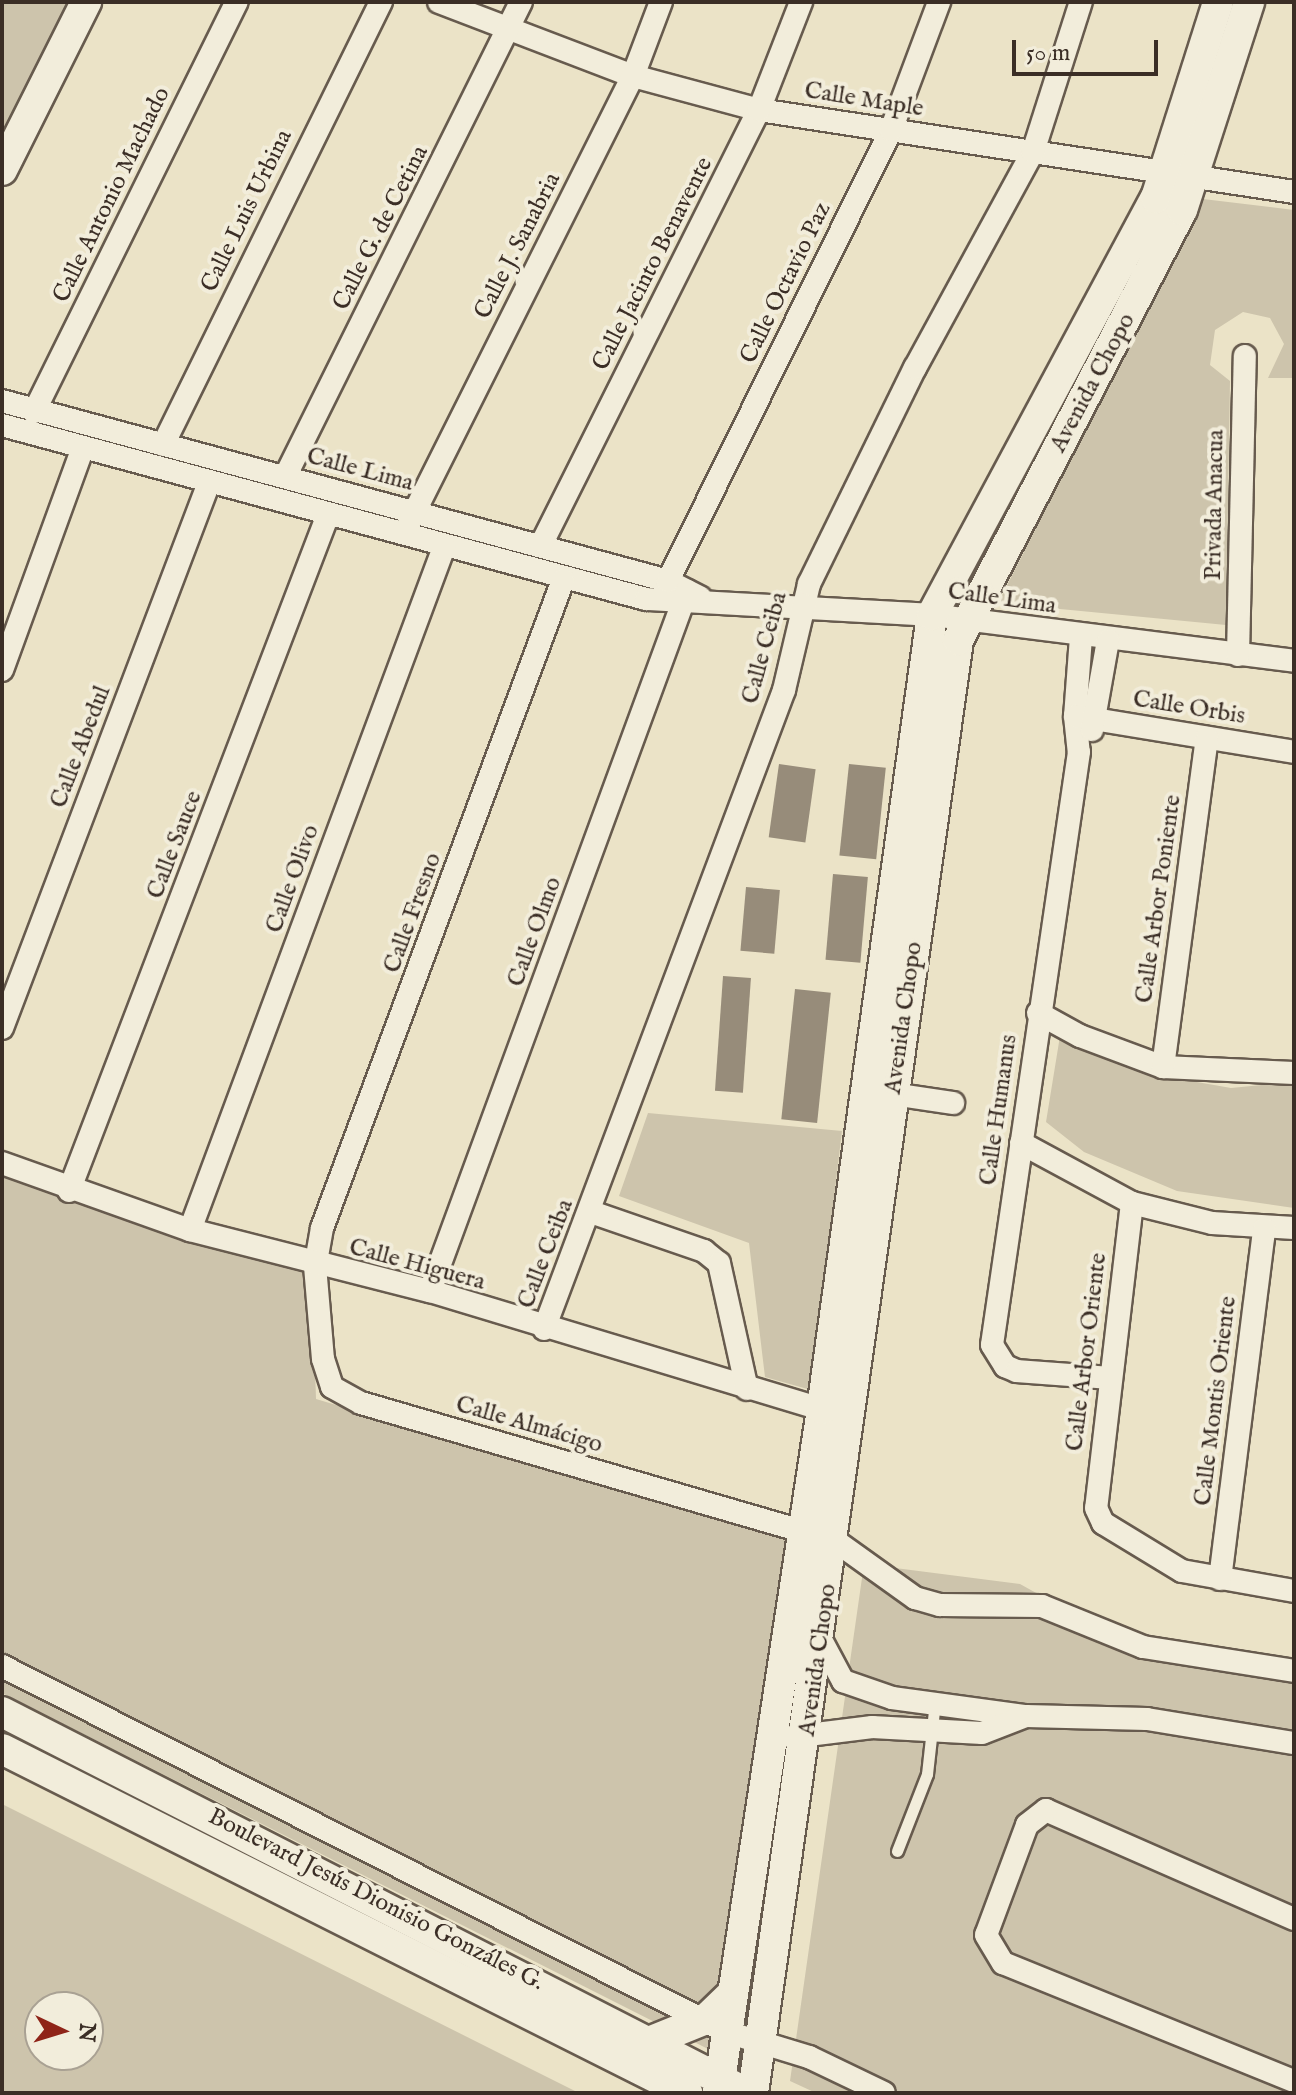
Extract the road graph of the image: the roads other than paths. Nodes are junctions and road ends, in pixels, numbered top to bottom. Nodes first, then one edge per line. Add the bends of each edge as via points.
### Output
1 (86, 2) edge
2 (237, 2) edge
3 (381, 2) edge
4 (439, 2) edge
5 (521, 2) edge
6 (661, 2) edge
7 (801, 2) edge
8 (939, 2) edge
9 (1081, 2) edge
10 (1218, 2) edge
11 (1249, 2) edge
12 (508, 33) junction
13 (633, 76) junction
14 (759, 110) junction
15 (891, 130) junction
16 (1033, 152) junction
17 (2, 170) edge
18 (1180, 174) junction
19 (1294, 192) edge
20 (1245, 356) dead end
21 (2, 401) edge
22 (34, 412) junction
23 (2, 425) edge
24 (163, 445) junction
25 (82, 450) junction
26 (285, 477) junction
27 (208, 485) junction
28 (414, 510) junction
29 (327, 517) junction
30 (405, 536) junction
31 (541, 545) junction
32 (444, 547) junction
33 (563, 580) junction
34 (685, 593) junction
35 (803, 605) junction
36 (932, 615) junction
37 (965, 620) junction
38 (1081, 637) junction
39 (1108, 640) junction
40 (1238, 655) junction
41 (1294, 661) edge
42 (2, 670) edge
43 (1075, 716) junction
44 (1098, 720) junction
45 (1207, 738) junction
46 (1079, 752) junction
47 (1294, 752) edge
48 (1038, 1013) junction
49 (2, 1028) edge
50 (1163, 1067) junction
51 (1294, 1073) edge
52 (880, 1092) junction
53 (953, 1103) dead end
54 (1021, 1143) junction
55 (2, 1163) edge
56 (69, 1191) junction
57 (1132, 1203) junction
58 (591, 1212) junction
59 (1294, 1228) edge
60 (1264, 1229) junction
61 (190, 1230) junction
62 (315, 1266) junction
63 (430, 1291) junction
64 (544, 1329) junction
65 (1110, 1378) junction
66 (747, 1389) junction
67 (822, 1409) junction
68 (803, 1531) junction
69 (834, 1540) junction
70 (1220, 1579) junction
71 (1294, 1591) edge
72 (820, 1638) junction
73 (2, 1666) edge
74 (1294, 1671) edge
75 (935, 1702) junction
76 (2, 1712) edge
77 (1026, 1716) junction
78 (933, 1730) junction
79 (775, 1735) junction
80 (807, 1740) junction
81 (1294, 1743) edge
82 (2, 1749) edge
83 (897, 1851) dead end
84 (1294, 1919) edge
85 (716, 2025) junction
86 (654, 2040) junction
87 (760, 2044) junction
88 (1294, 2081) edge
89 (648, 2082) edge
90 (719, 2086) edge
91 (687, 2093) edge
92 (751, 2093) edge
93 (884, 2093) edge

1 - 17 street
2 - 22 street, Calle Antonio Machado
3 - 24 street, Calle Luis Urbina
4 - 12 street, Calle Maple
5 - 12 street, Calle G. de Cetina
6 - 13 street, Calle J. Sanabria
7 - 14 street, Calle Jacinto Benavente
8 - 15 street, Calle Octavio Paz
9 - 16 street, Calle Ceiba
10 - 18 street, Avenida Chopo
11 - 18 street, Avenida Chopo
12 - 13 street, Calle Maple
12 - 26 street, Calle G. de Cetina
13 - 14 street, Calle Maple
13 - 28 street, Calle J. Sanabria
14 - 15 street, Calle Maple
14 - 31 street, Calle Jacinto Benavente
15 - 16 street, Calle Maple
15 - 34 street, Calle Octavio Paz
16 - 18 street, Calle Maple
16 - 35 street, Calle Ceiba via 915,368
18 - 19 street, Calle Maple
18 - 36 street, Avenida Chopo
18 - 37 street, Avenida Chopo via 1122,331
20 - 40 street, Privada Anacua
21 - 22 street, Calle Lima
22 - 24 street, Calle Lima
23 - 25 street, Calle Lima
24 - 26 street, Calle Lima
25 - 27 street, Calle Lima
25 - 42 street
26 - 28 street, Calle Lima
27 - 29 street, Calle Lima
27 - 49 street, Calle Abedul
28 - 30 street, Calle J. Sanabria
28 - 31 street, Calle Lima
29 - 30 street, Calle Lima
29 - 56 street, Calle Sauce
30 - 32 street, Calle Lima
31 - 34 street, Calle Lima
32 - 33 street, Calle Lima
32 - 61 street, Calle Olivo
33 - 34 street, Calle Lima
33 - 62 street, Calle Fresno via 322,1228
34 - 35 street, Calle Lima
34 - 63 street, Calle Olmo
35 - 36 street, Calle Lima
35 - 58 street, Calle Ceiba via 784,690
36 - 37 street, Calle Lima
36 - 52 street, Avenida Chopo
37 - 38 street, Calle Lima
37 - 52 street, Avenida Chopo
38 - 39 street, Calle Lima
38 - 43 street, Calle Humanus
39 - 40 street, Calle Lima
39 - 44 street, Calle Humanus
40 - 41 street, Calle Lima
43 - 44 street, Calle Orbis
43 - 46 street, Calle Humanus
44 - 45 street, Calle Orbis
44 - 46 street, Calle Humanus
45 - 47 street, Calle Orbis
45 - 50 street, Calle Arbor Poniente
46 - 48 street, Calle Humanus
48 - 50 street via 1080,1036
48 - 54 street, Calle Humanus
50 - 51 street
52 - 53 street
52 - 67 street, Avenida Chopo
52 - 69 street, Avenida Chopo
54 - 57 street
54 - 65 street, Calle Humanus via 992,1345 996,1357 1017,1371
55 - 56 street, Calle Higuera
56 - 61 street, Calle Higuera
57 - 60 street
57 - 65 street, Calle Arbor Oriente
58 - 64 street, Calle Ceiba
58 - 66 street via 704,1251 719,1263
59 - 60 street
60 - 70 street, Calle Montis Oriente
61 - 62 street, Calle Higuera
62 - 63 street, Calle Higuera
62 - 68 street, Calle Almácigo via 326,1374 348,1399
63 - 64 street, Calle Higuera
64 - 66 street, Calle Higuera
65 - 70 street, Calle Arbor Oriente via 1096,1508 1103,1523 1182,1571
66 - 67 street, Calle Higuera
67 - 68 street, Avenida Chopo
68 - 69 street, Calle Almácigo
68 - 79 street, Avenida Chopo
69 - 72 street, Avenida Chopo
69 - 74 street, Calle Almácigo via 915,1598 940,1605 1042,1606 1143,1647
70 - 71 street
72 - 75 street via 843,1681 892,1698
72 - 80 street, Avenida Chopo
73 - 85 street
75 - 77 street
75 - 78 lane
76 - 86 street, Boulevard Jesús Dionisio Gonzáles G.
77 - 78 street via 982,1733
77 - 81 street via 1147,1719
78 - 80 street via 872,1727
78 - 83 lane via 927,1774
79 - 80 street
79 - 85 street, Avenida Chopo via 732,1994
80 - 87 street, Avenida Chopo
82 - 89 street, Boulevard Jesús Dionisio Gonzáles G.
84 - 88 street via 1046,1810 1027,1825 986,1935 1003,1963
85 - 86 street
85 - 87 street
85 - 90 street, Avenida Chopo
86 - 90 street, Boulevard Jesús Dionisio Gonzáles G.
87 - 92 street, Avenida Chopo
87 - 93 street via 809,2057
89 - 91 street, Boulevard Jesús Dionisio Gonzáles G.
90 - 92 street, Boulevard Jesús Dionisio Gonzáles G.

